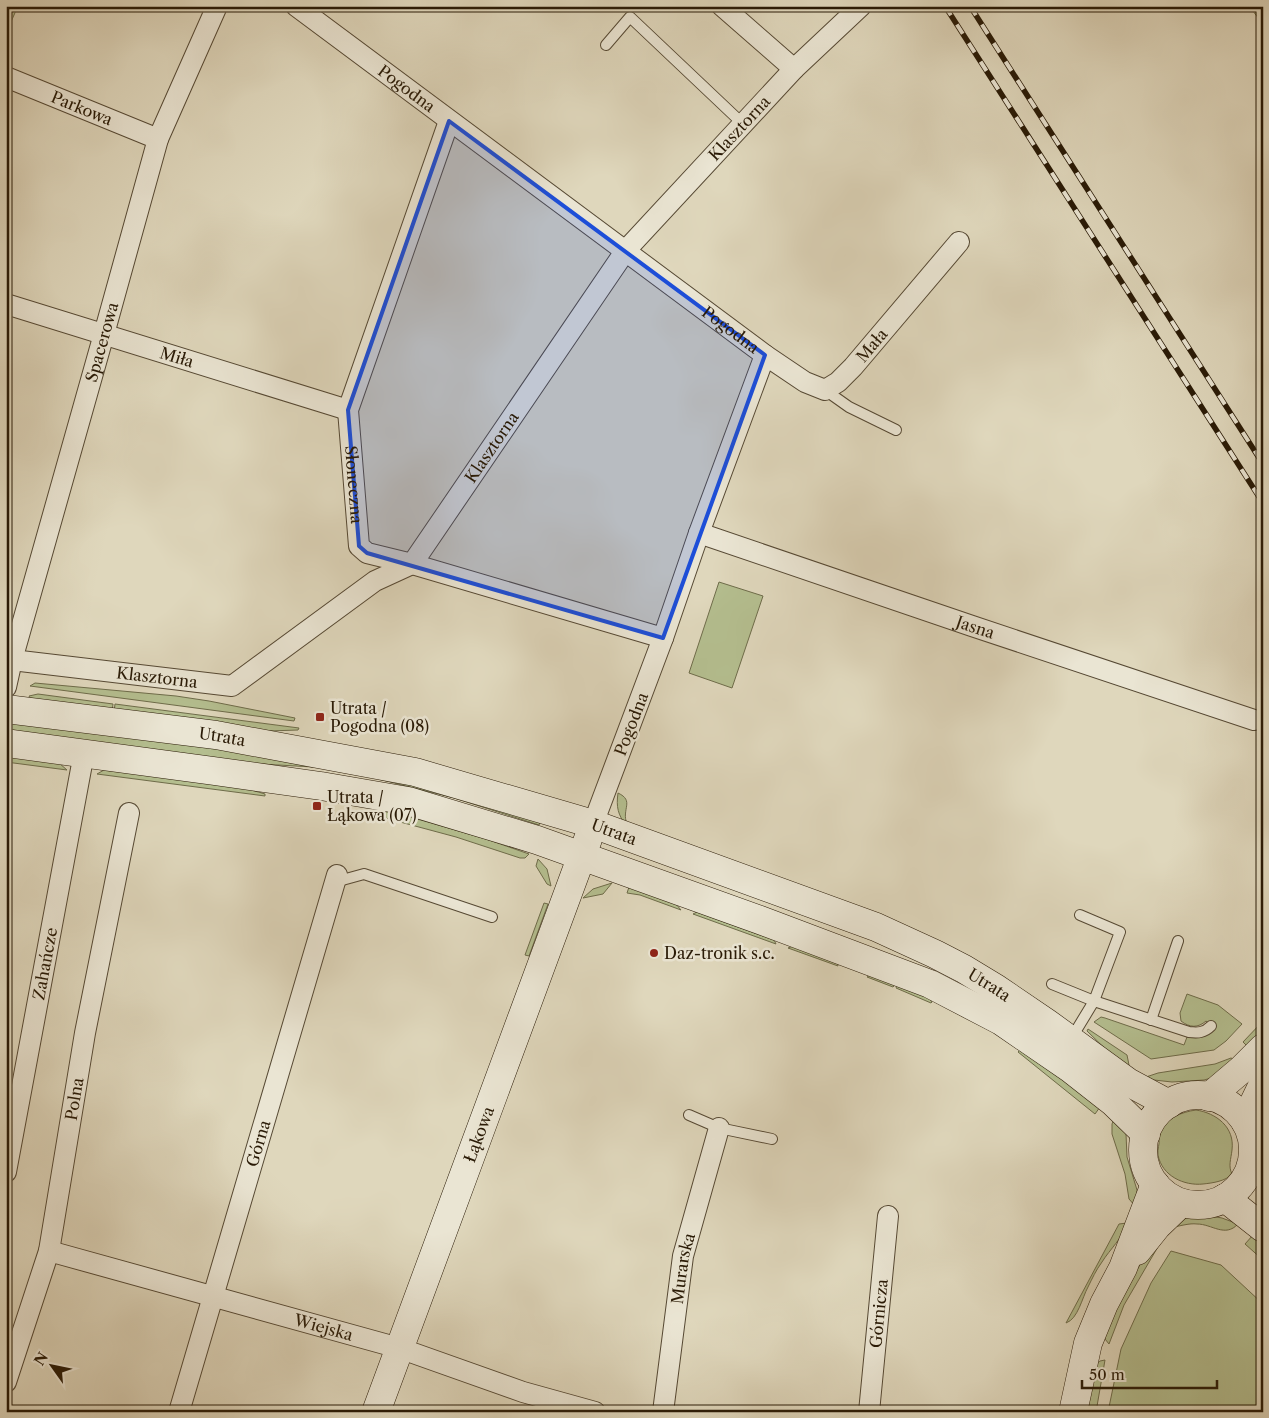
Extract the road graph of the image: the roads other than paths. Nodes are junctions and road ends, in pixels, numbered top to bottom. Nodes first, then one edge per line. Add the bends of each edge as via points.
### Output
1 (217, 6) edge
2 (296, 6) edge
3 (722, 6) edge
4 (861, 6) edge
5 (606, 45) dead end
6 (794, 70) junction
7 (6, 77) edge
8 (449, 121) junction
9 (743, 124) junction
10 (158, 139) junction
11 (959, 242) dead end
12 (626, 250) junction
13 (6, 304) edge
14 (104, 334) junction
15 (765, 355) junction
16 (825, 390) junction
17 (348, 410) junction
18 (896, 430) dead end
19 (699, 533) junction
20 (412, 564) junction
21 (663, 638) junction
22 (12, 660) junction
23 (6, 687) edge
24 (6, 709) edge
25 (1254, 720) dead end
26 (6, 743) edge
27 (84, 753) junction
28 (129, 813) dead end
29 (593, 824) junction
30 (581, 855) junction
31 (336, 879) joint
32 (1080, 916) dead end
33 (492, 917) dead end
34 (1178, 940) dead end
35 (1052, 984) dead end
36 (1094, 1001) junction
37 (1151, 1020) junction
38 (1211, 1026) dead end
39 (1070, 1040) junction
40 (1263, 1048) edge
41 (1263, 1084) edge
42 (1209, 1097) junction
43 (1169, 1104) junction
44 (689, 1115) dead end
45 (1245, 1121) junction
46 (719, 1128) junction
47 (1146, 1134) junction
48 (772, 1139) dead end
49 (6, 1172) edge
50 (1255, 1183) edge
51 (1155, 1184) junction
52 (1225, 1198) junction
53 (1181, 1203) junction
54 (888, 1216) dead end
55 (1263, 1228) edge
56 (49, 1251) junction
57 (1123, 1268) junction
58 (214, 1296) junction
59 (399, 1348) junction
60 (6, 1382) edge
61 (179, 1412) edge
62 (376, 1412) edge
63 (595, 1412) edge
64 (663, 1412) edge
65 (869, 1412) edge
66 (1073, 1412) edge

1 - 10 street, Spacerowa
2 - 8 street, Pogodna
3 - 6 street
4 - 6 street, Klasztorna
5 - 9 lane via 630,17
6 - 9 street, Klasztorna
7 - 10 street, Parkowa
8 - 12 street, Pogodna
8 - 17 street, Słoneczna
9 - 12 street, Klasztorna
10 - 14 street, Spacerowa
11 - 16 street, Mała via 853,367
12 - 15 street, Pogodna
12 - 20 street, Klasztorna
13 - 14 street, Miła
14 - 17 street, Miła
14 - 22 street, Spacerowa
15 - 16 street via 805,382
15 - 19 street, Pogodna
16 - 18 lane via 849,408
17 - 20 street, Słoneczna via 359,546 368,553
19 - 21 street, Pogodna
19 - 25 street, Jasna
20 - 21 street, Słoneczna
20 - 22 street, Klasztorna via 375,581 232,686
21 - 29 street, Pogodna
22 - 23 street, Spacerowa
24 - 29 main road, Utrata via 216,735 416,772
26 - 27 main road, Utrata
27 - 30 main road, Utrata via 408,801
27 - 49 street, Zahańcze
28 - 56 street, Polna via 85,1033
29 - 30 main road, Łąkowa
29 - 39 main road, Utrata via 909,941 981,979
30 - 47 main road, Utrata via 930,984 1001,1022 1071,1069 1113,1102
30 - 59 main road, Łąkowa
31 - 33 lane via 364,874
31 - 58 street, Górna
32 - 36 lane via 1120,932
34 - 37 lane
35 - 36 lane
36 - 37 lane
36 - 39 lane
37 - 38 lane via 1196,1033
39 - 43 main road, Utrata via 1128,1082
40 - 42 main road
41 - 45 main road
42 - 43 main road via 1184,1097
42 - 45 main road via 1227,1104
43 - 47 main road via 1151,1122
44 - 46 lane
45 - 50 main road via 1253,1145
46 - 48 lane
46 - 64 street, Murarska via 683,1256
47 - 51 main road via 1143,1152 1146,1169
50 - 52 main road via 1242,1184
51 - 53 main road
51 - 57 main road
52 - 53 main road via 1210,1204
52 - 55 main road
53 - 57 main road via 1157,1226
54 - 65 street, Górnicza
56 - 58 street, Wiejska
56 - 60 street, Polna
57 - 66 main road via 1088,1343
58 - 59 street, Wiejska
58 - 61 street, Górna
59 - 62 main road, Łąkowa
59 - 63 street, Wiejska via 523,1392

